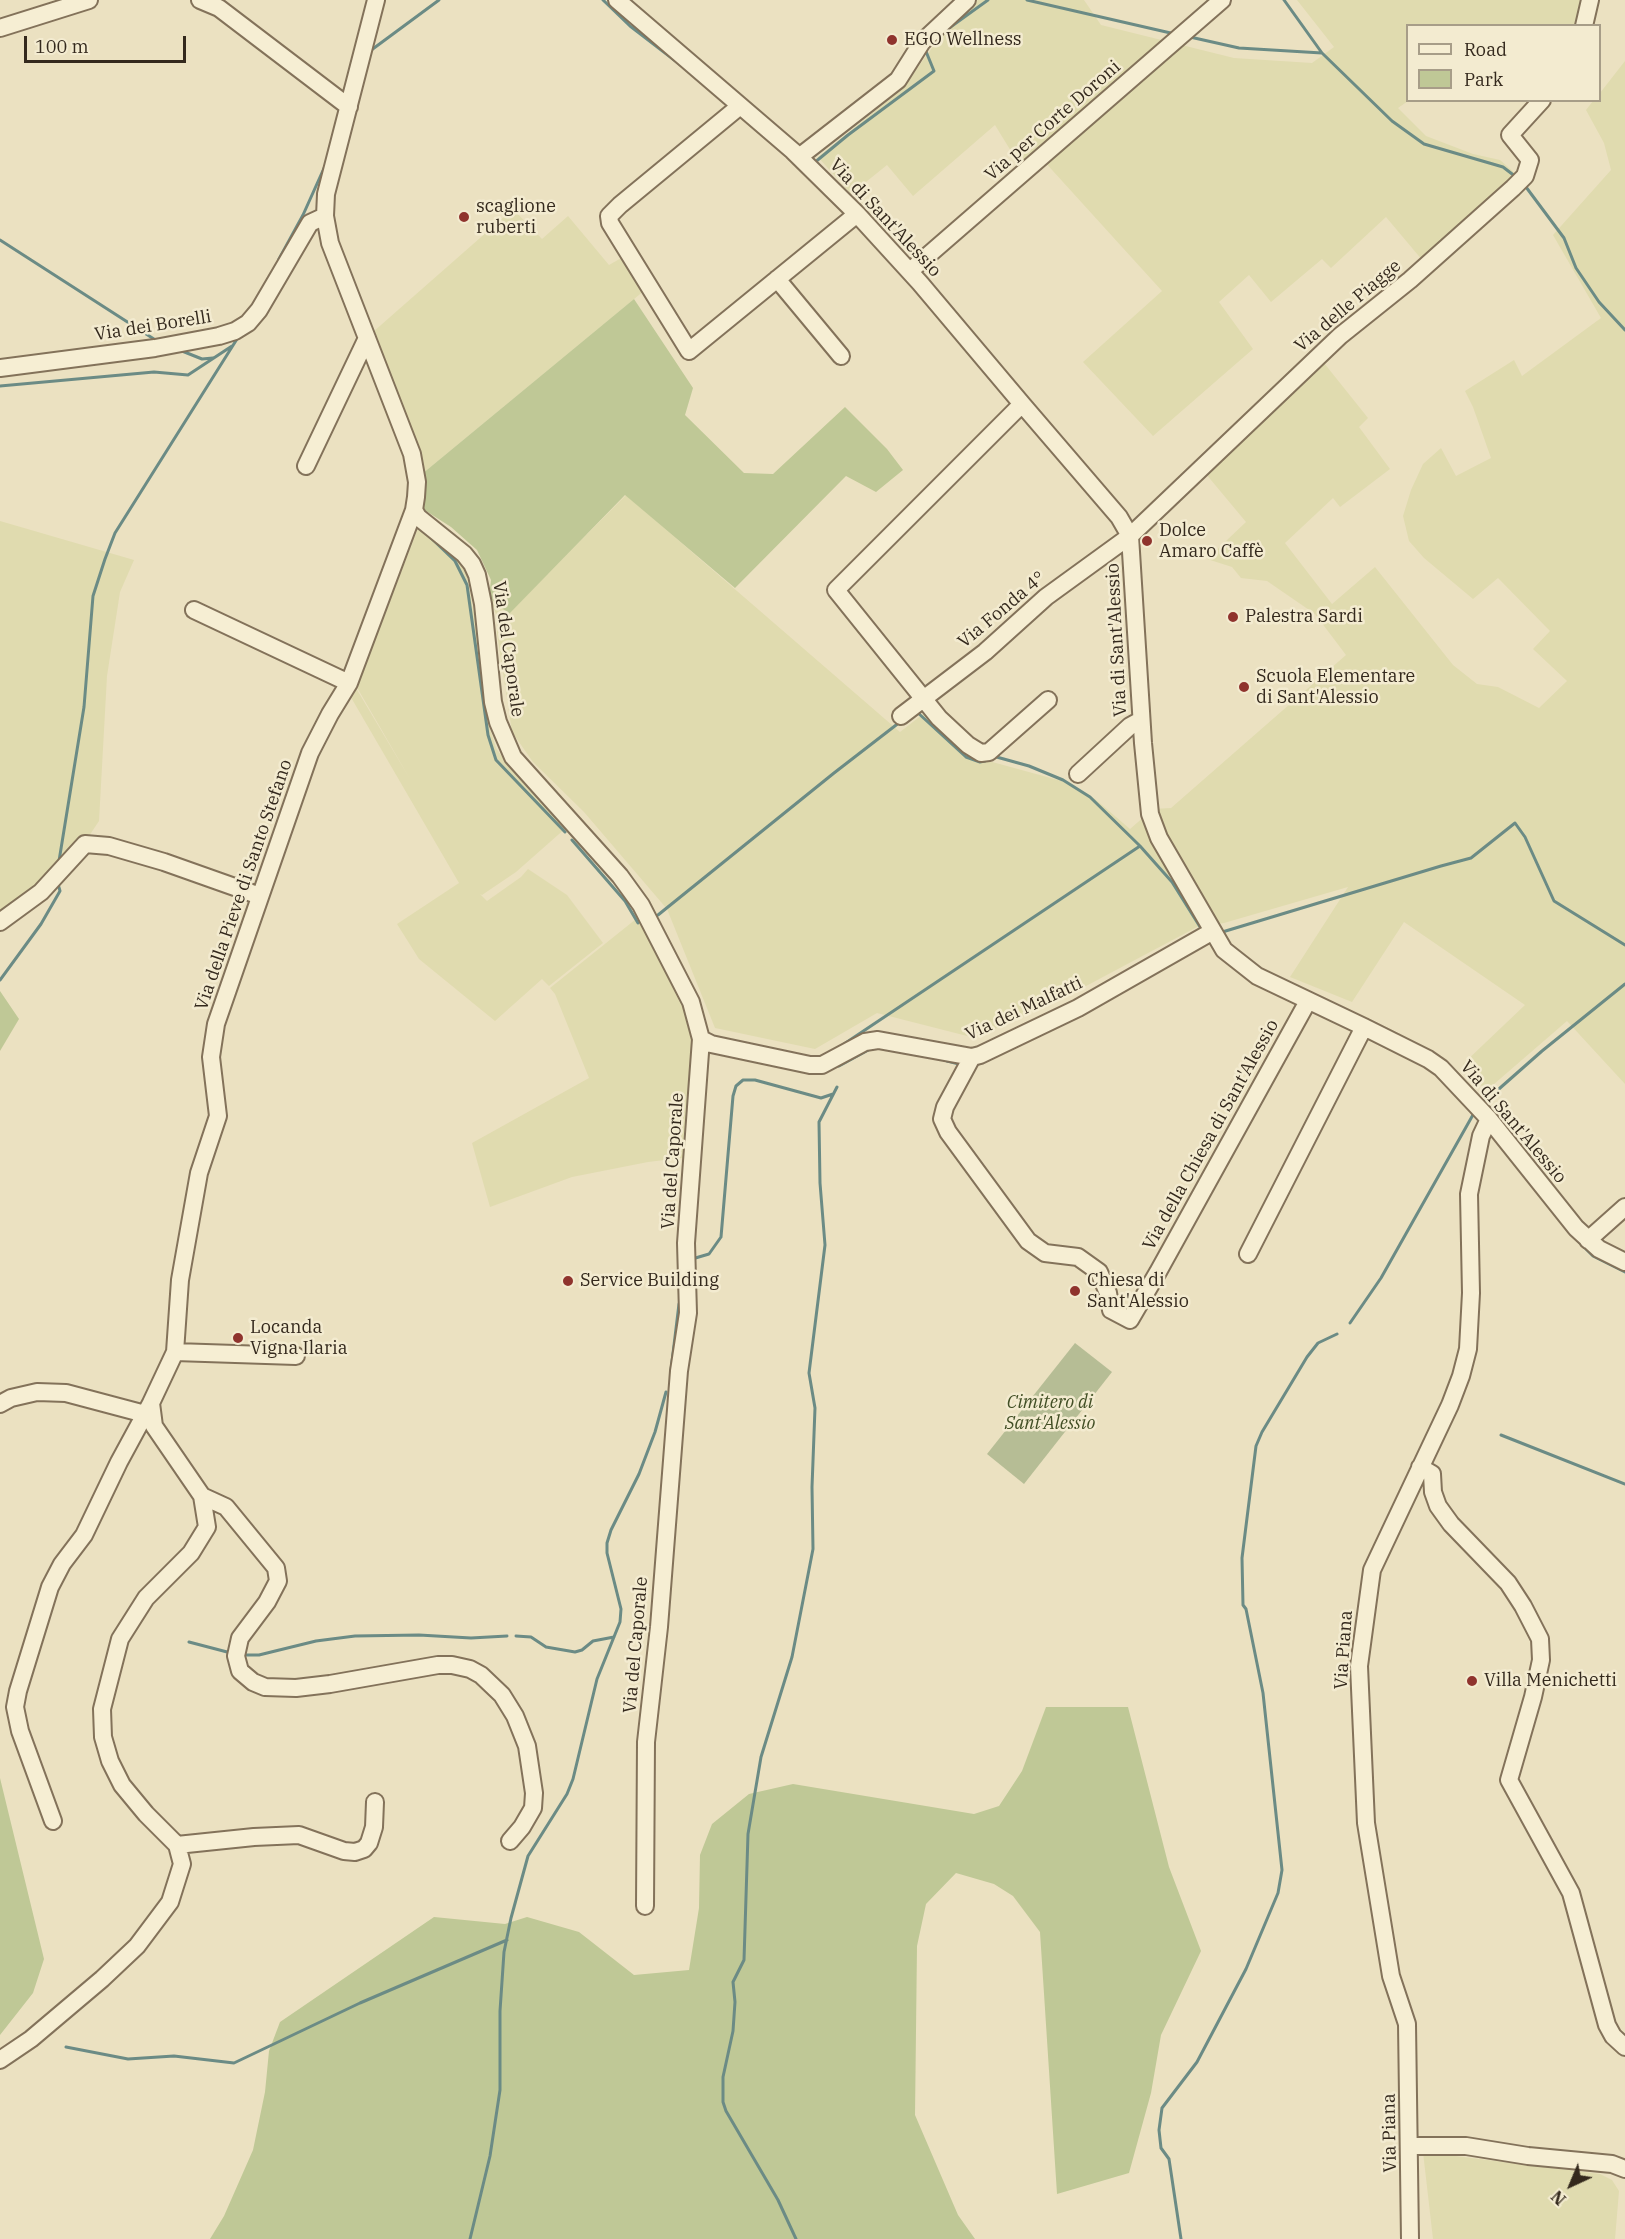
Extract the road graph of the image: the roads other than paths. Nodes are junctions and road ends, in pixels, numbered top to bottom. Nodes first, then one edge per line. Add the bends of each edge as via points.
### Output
1 (89, 0) edge
2 (200, 0) edge
3 (376, 0) edge
4 (617, 0) edge
5 (967, 0) edge
6 (1222, 0) edge
7 (1590, 0) edge
8 (1584, 24) edge
9 (0, 28) edge
10 (1540, 102) edge
11 (349, 106) junction
12 (737, 109) junction
13 (799, 157) junction
14 (857, 214) junction
15 (325, 216) junction
16 (910, 271) junction
17 (777, 279) junction
18 (368, 338) junction
19 (841, 356) dead end
20 (0, 368) edge
21 (1022, 404) junction
22 (306, 466) dead end
23 (414, 510) junction
24 (1130, 536) junction
25 (194, 610) dead end
26 (349, 683) junction
27 (925, 698) junction
28 (1048, 700) dead end
29 (901, 716) dead end
30 (1141, 720) junction
31 (1078, 774) dead end
32 (260, 896) junction
33 (0, 922) edge
34 (1210, 935) junction
35 (1308, 1001) junction
36 (1364, 1027) junction
37 (701, 1040) junction
38 (972, 1057) junction
39 (1489, 1119) junction
40 (1625, 1207) edge
41 (1588, 1240) junction
42 (1248, 1254) dead end
43 (1625, 1262) edge
44 (175, 1352) junction
45 (296, 1356) dead end
46 (0, 1404) edge
47 (148, 1409) junction
48 (1420, 1467) junction
49 (202, 1496) junction
50 (375, 1802) dead end
51 (53, 1821) dead end
52 (510, 1841) dead end
53 (177, 1845) junction
54 (645, 1906) dead end
55 (1625, 2047) edge
56 (0, 2060) edge
57 (1410, 2146) junction
58 (1625, 2169) edge
59 (1410, 2239) edge

1 - 9 street
2 - 11 street via 219,8
3 - 11 street, Via della Pieve di Santo Stefano
4 - 12 street, Via di Sant'Alessio
5 - 13 street via 922,42 898,80
6 - 16 street, Via per Corte Doroni
7 - 8 street
10 - 24 street, Via delle Piagge via 1510,135 1530,160 1519,182 1340,336
11 - 15 street, Via della Pieve di Santo Stefano via 326,194
12 - 13 street, Via di Sant'Alessio
12 - 17 street via 620,205 609,216 610,223 688,351
13 - 14 street, Via di Sant'Alessio
14 - 16 street, Via di Sant'Alessio
14 - 17 street
15 - 18 street, Via della Pieve di Santo Stefano via 330,243
15 - 20 street, Via dei Borelli via 310,223 259,310 235,331 155,348
16 - 21 street, Via di Sant'Alessio
17 - 19 street
18 - 22 street
18 - 23 street, Via della Pieve di Santo Stefano via 412,454 417,482
21 - 24 street, Via di Sant'Alessio via 1119,517
21 - 27 street via 836,590
23 - 26 street, Via della Pieve di Santo Stefano
23 - 37 street, Via del Caporale via 464,554 477,575 494,702 513,757 620,876 641,905 691,1002
24 - 27 street, Via Fonda 4° via 1046,597
24 - 30 street, Via di Sant'Alessio
25 - 26 street
26 - 32 street, Via della Pieve di Santo Stefano via 310,753
27 - 28 street via 939,718 981,753 992,749
27 - 29 street, Via Fonda 4°
30 - 31 street
30 - 34 street, Via di Sant'Alessio via 1152,824
32 - 33 street via 164,862 109,846 85,844 41,892
32 - 44 street, Via della Pieve di Santo Stefano via 216,1024 211,1057 218,1116 199,1173 180,1280
34 - 35 street, Via di Sant'Alessio via 1248,970
34 - 38 street, Via dei Malfatti via 1078,1008
35 - 36 street, Via di Sant'Alessio
35 - 38 street, Via della Chiesa di Sant'Alessio via 1130,1320 1112,1310 1099,1272 1078,1257 1045,1253 1028,1241 948,1132 942,1119 945,1107
36 - 39 street, Via di Sant'Alessio via 1441,1068
36 - 42 street
37 - 38 street, Via dei Malfatti via 810,1065 822,1065 865,1042 878,1040
37 - 54 street, Via del Caporale via 686,1243 688,1314 679,1371 646,1742
39 - 41 street, Via di Sant'Alessio
39 - 48 street, Via Piana via 1481,1136 1469,1194 1468,1349 1450,1405
40 - 41 street
41 - 43 street, Via di Sant'Alessio
44 - 45 street
44 - 47 street, Via della Pieve di Santo Stefano
46 - 47 street via 38,1392 66,1393
47 - 49 street via 154,1426
47 - 51 street, Via della Pieve di Santo Stefano via 84,1534 50,1587 18,1691 15,1707 20,1731
48 - 55 street via 1432,1474 1438,1506 1508,1583 1540,1639 1541,1659 1533,1697 1509,1780 1571,1893 1607,2025 1612,2036
48 - 57 street, Via Piana via 1372,1570 1359,1666 1366,1823 1391,1976 1407,2024
49 - 52 street via 226,1508 276,1568 278,1581 240,1638 236,1656 240,1671 254,1682 265,1687 296,1688 452,1665 481,1675 502,1695 527,1746 534,1793 533,1808
49 - 53 street via 207,1527 191,1553 146,1598 120,1639 102,1709 103,1737 122,1785
50 - 53 street via 374,1827 364,1849 344,1851 299,1835
53 - 56 street via 182,1864 170,1902 137,1946 102,1980
57 - 58 street via 1466,2146 1612,2164
57 - 59 street, Via Piana

